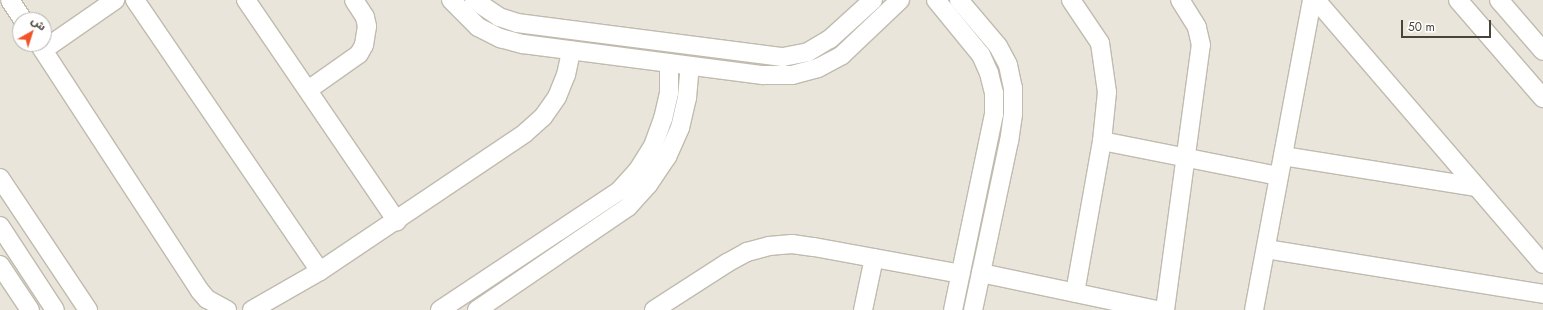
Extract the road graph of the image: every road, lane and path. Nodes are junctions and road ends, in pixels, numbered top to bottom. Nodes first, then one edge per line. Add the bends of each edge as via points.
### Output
1 (10, 0) edge
2 (116, 0) edge
3 (135, 0) edge
4 (246, 0) edge
5 (354, 0) edge
6 (451, 0) edge
7 (474, 0) edge
8 (873, 0) edge
9 (900, 0) edge
10 (936, 0) edge
11 (959, 0) edge
12 (1071, 0) edge
13 (1180, 0) edge
14 (1312, 0) edge
15 (1316, 0) edge
16 (1458, 0) edge
17 (1499, 0) edge
18 (18, 12) edge
19 (52, 40) edge
20 (571, 51) junction
21 (1543, 51) edge
22 (44, 52) edge
23 (669, 63) junction
24 (690, 66) junction
25 (308, 90) junction
26 (1543, 98) edge
27 (989, 137) junction
28 (1009, 141) junction
29 (1102, 141) junction
30 (1282, 156) junction
31 (1185, 157) junction
32 (1279, 176) junction
33 (0, 178) edge
34 (1477, 187) junction
35 (397, 221) junction
36 (0, 226) edge
37 (1266, 249) junction
38 (874, 258) junction
39 (1543, 264) edge
40 (0, 265) edge
41 (320, 270) junction
42 (961, 274) junction
43 (981, 274) junction
44 (1075, 294) junction
45 (1543, 294) edge
46 (30, 310) edge
47 (55, 310) edge
48 (88, 310) edge
49 (227, 310) edge
50 (252, 310) edge
51 (440, 310) edge
52 (477, 310) edge
53 (654, 310) edge
54 (863, 310) edge
55 (954, 310) edge
56 (973, 310) edge
57 (1156, 310) edge
58 (1165, 310) edge
59 (1254, 310) edge

1 - 18 street
2 - 19 street
3 - 41 street
4 - 25 street
5 - 25 street via 365,17 367,26 364,45 358,54
6 - 20 street via 478,27 500,38
7 - 8 street via 499,17 517,23 784,57 808,52 830,39
9 - 24 street via 842,55 818,68 792,75 763,75
10 - 27 street via 976,48 989,73 994,93 994,114
11 - 28 street via 991,36 1008,65 1013,88
12 - 29 street via 1100,44 1108,92
13 - 31 street via 1197,27 1201,45
14 - 30 street
15 - 34 street
16 - 26 street
17 - 21 street
20 - 23 street
20 - 35 street via 566,75 557,97 543,117 499,152
22 - 49 street via 200,291 207,299
23 - 24 street
23 - 51 street via 667,99 653,146 638,170 619,191
24 - 52 street via 687,98 680,128 667,157 648,186 628,207
25 - 35 street
27 - 28 street
27 - 42 street
28 - 43 street
29 - 31 street
29 - 44 street
30 - 32 street
30 - 34 street
31 - 32 street
31 - 58 street
32 - 37 street
33 - 48 street
34 - 39 street
35 - 41 street
36 - 47 street
37 - 45 street
37 - 59 street
38 - 42 street
38 - 53 street via 792,244 769,246 747,252 727,263
38 - 54 street
40 - 46 street
41 - 50 street
42 - 55 street
43 - 44 street
43 - 56 street
44 - 57 street

